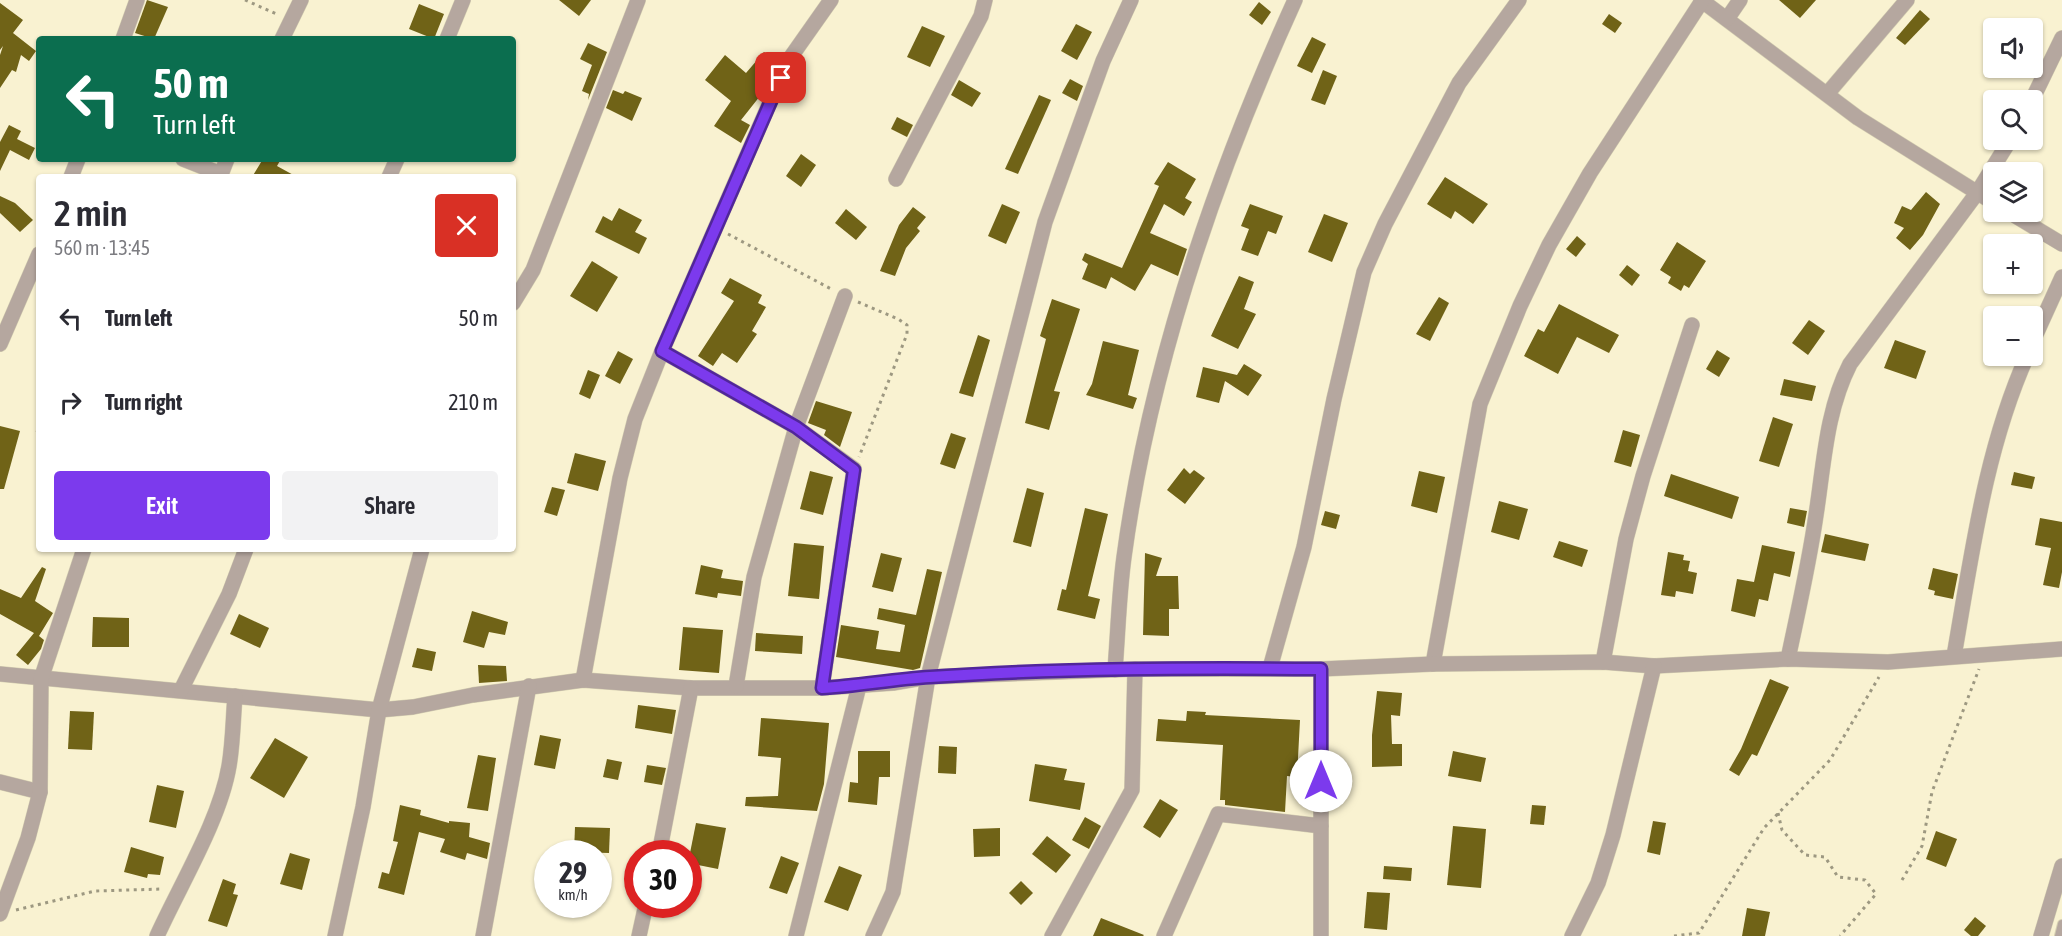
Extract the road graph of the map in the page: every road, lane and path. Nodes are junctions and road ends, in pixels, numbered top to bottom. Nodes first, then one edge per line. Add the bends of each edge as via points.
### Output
1 (137, 0) edge
2 (245, 0) edge
3 (301, 0) edge
4 (462, 0) edge
5 (638, 0) edge
6 (831, 0) edge
7 (985, 0) edge
8 (1131, 0) edge
9 (1295, 0) edge
10 (1519, 0) edge
11 (1701, 0) edge
12 (1740, 0) edge
13 (1907, 0) edge
14 (1728, 19) junction
15 (291, 20) junction
16 (124, 36) edge
17 (283, 36) edge
18 (448, 36) edge
19 (2062, 38) edge
20 (2037, 90) edge
21 (1827, 94) junction
22 (2004, 150) edge
23 (190, 162) edge
24 (216, 174) edge
25 (896, 179) dead end
26 (1977, 193) junction
27 (1983, 196) edge
28 (2026, 222) edge
29 (717, 228) junction
30 (2062, 244) edge
31 (36, 260) edge
32 (2062, 277) edge
33 (845, 296) junction
34 (516, 298) edge
35 (2043, 319) edge
36 (4, 323) edge
37 (1692, 325) dead end
38 (0, 344) edge
39 (662, 351) junction
40 (2022, 366) edge
41 (796, 427) junction
42 (854, 470) junction
43 (83, 552) edge
44 (245, 552) edge
45 (421, 552) edge
46 (2062, 650) edge
47 (1954, 656) junction
48 (1984, 656) junction
49 (1788, 659) junction
50 (1603, 662) junction
51 (1888, 662) junction
52 (1433, 664) junction
53 (1653, 666) junction
54 (1270, 668) junction
55 (1135, 669) junction
56 (1321, 669) junction
57 (1115, 670) junction
58 (0, 674) edge
59 (928, 677) junction
60 (41, 679) junction
61 (583, 680) junction
62 (529, 686) junction
63 (736, 686) junction
64 (859, 686) junction
65 (691, 688) junction
66 (822, 688) junction
67 (181, 690) junction
68 (235, 696) junction
69 (379, 710) junction
70 (0, 782) edge
71 (40, 792) junction
72 (1778, 813) junction
73 (1321, 826) junction
74 (662, 840) edge
75 (2062, 866) edge
76 (1902, 880) dead end
77 (179, 889) junction
78 (5, 913) edge
79 (643, 918) edge
80 (2062, 924) edge
81 (157, 936) edge
82 (335, 936) edge
83 (483, 936) edge
84 (639, 936) edge
85 (796, 936) edge
86 (873, 936) edge
87 (1052, 936) edge
88 (1164, 936) edge
89 (1321, 936) edge
90 (1572, 936) edge
91 (1674, 936) edge
92 (1840, 936) edge
93 (2041, 936) edge
94 (2059, 936) edge

1 - 16 street
2 - 15 path
3 - 15 street
4 - 18 street
5 - 34 street via 533,270
6 - 29 street via 788,61
7 - 25 street via 981,16
8 - 59 street via 1103,61 1045,222
9 - 57 street via 1240,132 1167,345 1124,559
10 - 54 street via 1459,83 1364,272 1304,547
11 - 14 street
11 - 52 street via 1590,173 1549,245 1480,404
12 - 14 street
13 - 21 street
14 - 21 street
15 - 17 street
19 - 20 street
21 - 26 street
22 - 26 street
23 - 24 street
26 - 27 street
26 - 49 street via 1850,364 1840,384 1833,404 1816,518
28 - 30 street
29 - 33 path
29 - 39 street
31 - 36 street
32 - 35 street
33 - 41 street
33 - 42 path via 907,325 907,334
36 - 38 street
37 - 50 street via 1626,539
39 - 41 street
39 - 61 street via 635,419 620,478
40 - 47 street via 1984,485
41 - 42 street
41 - 63 street via 754,578
42 - 66 street
43 - 60 street
44 - 67 street via 229,594
45 - 69 street
46 - 48 street
47 - 48 street
47 - 51 street
48 - 76 path via 1932,792 1922,846
49 - 51 street
49 - 53 street
50 - 52 street
50 - 53 street
51 - 72 path via 1830,760
52 - 56 street
53 - 90 street via 1613,835 1598,883
54 - 55 street
54 - 56 street
55 - 57 street
55 - 87 street via 1132,790
56 - 73 street
57 - 59 street
58 - 60 street
59 - 64 street
59 - 86 street via 893,892
60 - 67 street
60 - 71 street
61 - 62 street
61 - 65 street
62 - 69 street
62 - 83 street
63 - 65 street
63 - 66 street
64 - 66 street
64 - 85 street
65 - 74 street
67 - 68 street
68 - 69 street
68 - 77 street via 229,766 213,818
69 - 82 street
70 - 71 street
71 - 78 street
72 - 91 path via 1764,828 1699,933
72 - 92 path via 1782,830 1805,855 1825,857 1838,877 1865,880 1876,894
73 - 88 street via 1218,814
73 - 89 street
75 - 93 street
77 - 78 path via 95,891
77 - 81 street
79 - 84 street
80 - 94 lane

